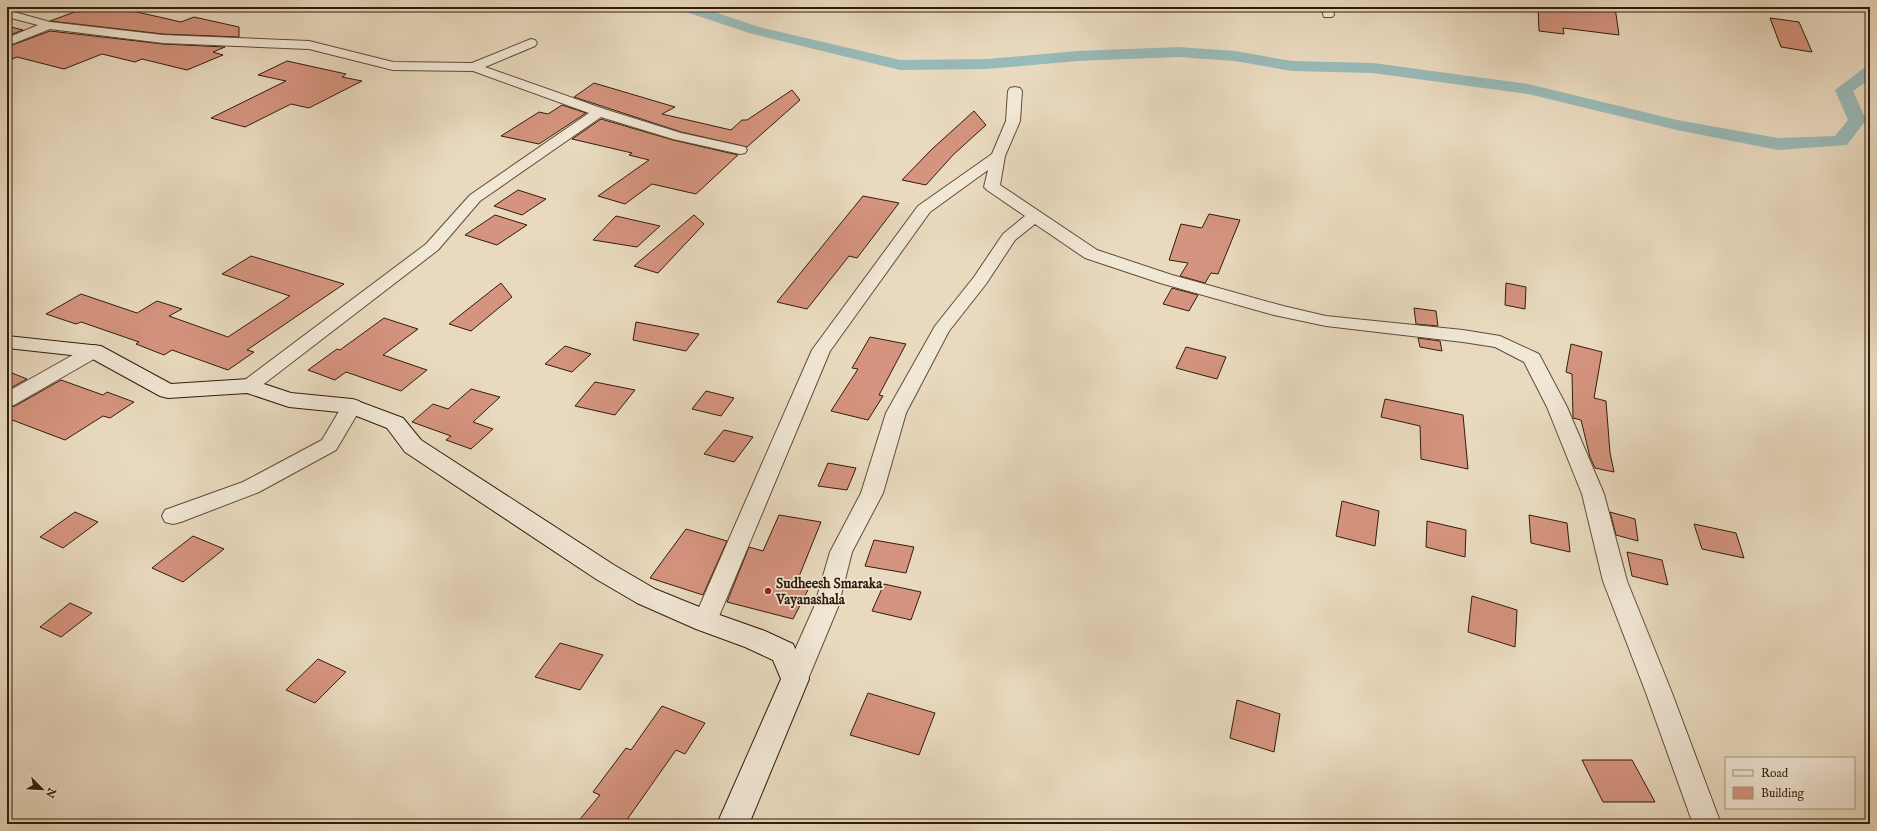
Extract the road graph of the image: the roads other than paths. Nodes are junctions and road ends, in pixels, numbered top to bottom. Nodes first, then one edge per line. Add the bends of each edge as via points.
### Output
1 (7, 13) edge
2 (48, 24) junction
3 (7, 42) edge
4 (531, 43) dead end
5 (474, 67) junction
6 (1014, 90) dead end
7 (599, 112) junction
8 (740, 150) dead end
9 (998, 156) junction
10 (1035, 216) junction
11 (7, 342) edge
12 (94, 351) junction
13 (249, 386) junction
14 (7, 400) edge
15 (352, 406) junction
16 (173, 516) dead end
17 (705, 621) junction
18 (795, 679) junction
19 (733, 824) edge
20 (1707, 824) edge

1 - 2 street
2 - 3 street
2 - 5 street via 163,39 309,45 393,66
4 - 5 street
5 - 7 street
6 - 9 street via 1013,121
7 - 8 street via 678,136
7 - 13 street via 475,198 432,247
9 - 10 street via 992,187
9 - 17 street via 924,209 821,350
10 - 18 street via 1009,237 941,330 896,413 872,493 841,552 826,607
10 - 20 street via 1091,254 1166,280 1326,321 1500,342 1532,358 1557,407 1593,494 1615,581
11 - 12 street
12 - 13 street via 168,391
12 - 14 street
13 - 15 street via 288,400
15 - 16 street via 329,445 251,487
15 - 17 street via 395,423 413,446 605,572 646,596
17 - 18 street via 783,652
18 - 19 street

